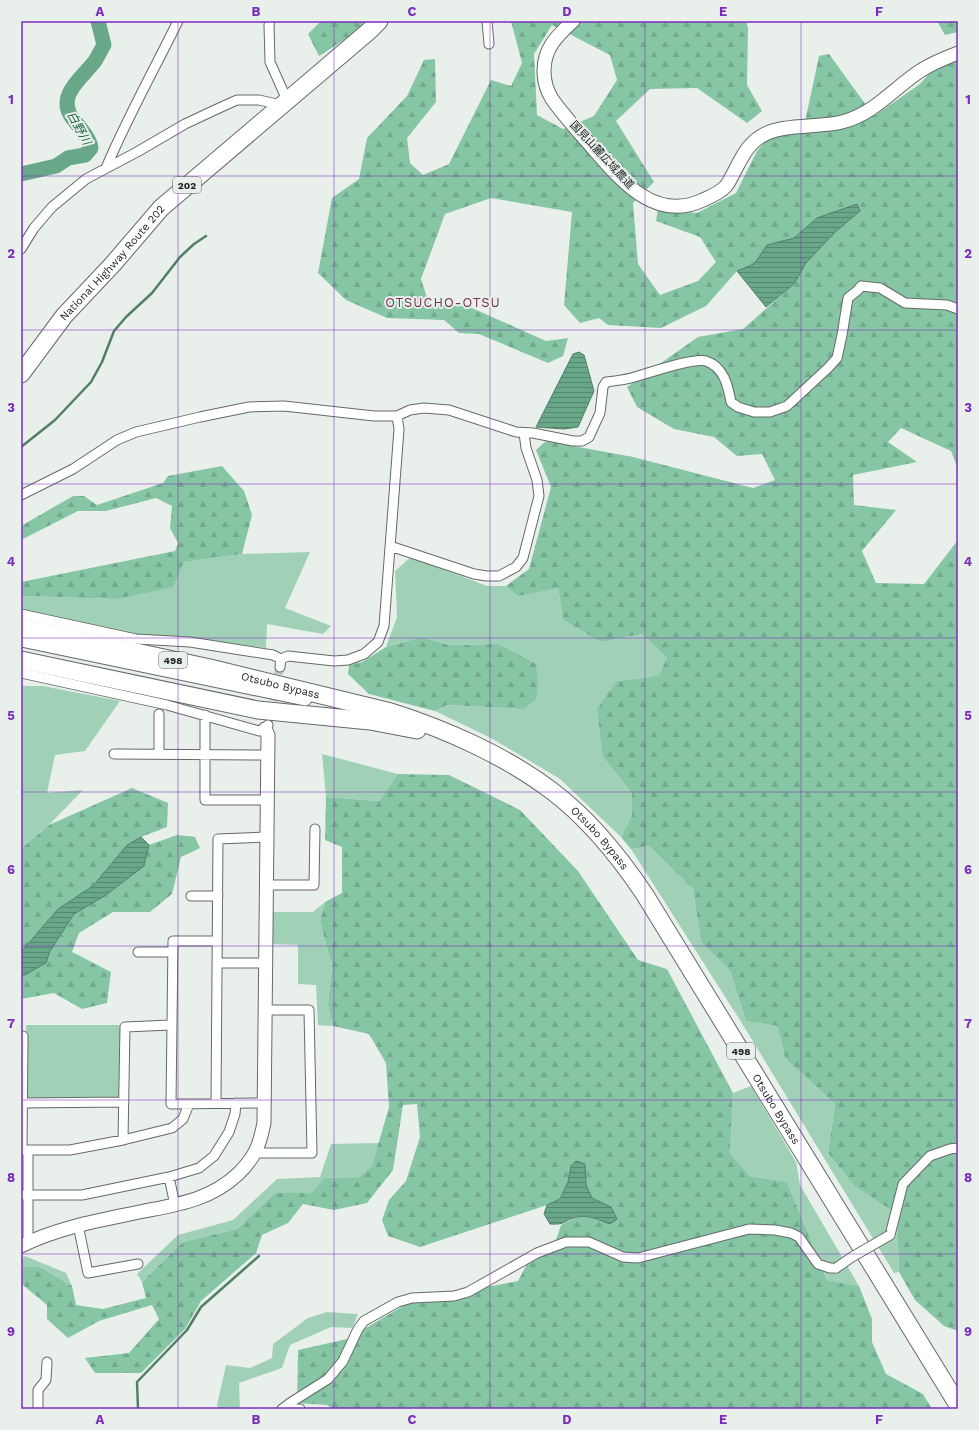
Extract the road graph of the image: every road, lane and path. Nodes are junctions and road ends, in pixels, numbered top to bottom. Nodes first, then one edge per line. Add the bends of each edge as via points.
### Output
1 (178, 21) edge
2 (270, 21) edge
3 (379, 21) edge
4 (487, 21) edge
5 (573, 21) edge
6 (489, 44) dead end
7 (958, 53) edge
8 (284, 103) junction
9 (106, 168) junction
10 (21, 249) edge
11 (958, 309) edge
12 (21, 374) edge
13 (398, 416) junction
14 (524, 433) junction
15 (21, 495) edge
16 (390, 546) junction
17 (21, 614) edge
18 (21, 627) edge
19 (21, 640) edge
20 (21, 660) edge
21 (21, 673) edge
22 (159, 714) dead end
23 (204, 716) junction
24 (267, 727) joint
25 (473, 745) junction
26 (114, 754) dead end
27 (159, 754) junction
28 (204, 755) junction
29 (267, 755) junction
30 (528, 775) junction
31 (267, 800) junction
32 (315, 829) dead end
33 (267, 837) junction
34 (266, 885) junction
35 (191, 896) dead end
36 (218, 896) junction
37 (217, 941) junction
38 (138, 952) dead end
39 (172, 952) junction
40 (217, 963) junction
41 (265, 963) junction
42 (265, 1010) junction
43 (171, 1025) junction
44 (23, 1036) dead end
45 (124, 1102) junction
46 (22, 1103) edge
47 (216, 1103) junction
48 (264, 1103) junction
49 (189, 1104) junction
50 (236, 1104) junction
51 (123, 1140) junction
52 (958, 1148) edge
53 (24, 1150) edge
54 (255, 1153) junction
55 (169, 1177) junction
56 (24, 1195) edge
57 (175, 1205) junction
58 (78, 1225) junction
59 (24, 1244) edge
60 (138, 1264) dead end
61 (47, 1362) dead end
62 (958, 1405) edge
63 (38, 1409) edge
64 (282, 1409) edge
65 (291, 1409) edge
66 (300, 1409) edge

1 - 9 street
2 - 8 street via 270,62
3 - 8 highway, National Highway Route 202 / 202
4 - 6 street
5 - 7 street, 国見山麓広域農道 via 547,51 544,77 548,93 558,108 630,187 649,200 678,207 694,204 726,187 748,147 760,136 783,128 842,122 864,113 920,71
8 - 9 street via 237,100 185,124
8 - 12 highway, National Highway Route 202 / 202 via 161,208 64,316
9 - 10 street via 86,179 57,203 34,228
11 - 14 street via 947,305 905,303 880,288 861,286 848,298 837,358 787,406 770,412 754,412 738,407 730,402 727,385 718,369 706,361 687,362 606,382 600,413 589,437 582,441
13 - 14 street via 410,410 424,408 449,410
13 - 15 street via 374,416 284,406 249,407 219,413 136,432 117,440 73,469
13 - 16 street
14 - 16 street via 539,496 523,558 516,567 499,576 474,574
16 - 17 street via 384,626 378,642 364,654 348,660 288,656 281,663 274,656 190,642 136,639
18 - 25 highway, Otsubo Bypass / 498 via 210,668 391,712
19 - 25 street via 388,717
20 - 30 highway, Otsubo Bypass / 498 via 258,710 370,721 420,731 472,748
21 - 23 street via 168,705
22 - 27 street
23 - 24 street via 259,731
23 - 28 street
24 - 29 street
25 - 30 highway, Otsubo Bypass / 498
26 - 27 street
27 - 28 street
28 - 29 street
28 - 31 street via 206,800
29 - 31 street
30 - 62 highway, Otsubo Bypass / 498 via 552,791 579,815 630,872
31 - 33 street
32 - 34 street via 314,885
33 - 34 street
33 - 36 street via 218,839
34 - 41 street
35 - 36 street
36 - 37 street
37 - 39 street via 173,941
37 - 40 street
38 - 39 street
39 - 43 street
40 - 41 street
40 - 47 street
41 - 42 street
42 - 48 street
42 - 54 street via 309,1010 312,1153
43 - 45 street via 125,1027
43 - 49 street via 171,1104
44 - 46 street
45 - 46 street
45 - 51 street
46 - 53 street
47 - 49 street
47 - 50 street
48 - 50 street
48 - 54 street via 264,1124
49 - 51 street via 183,1119 172,1128
50 - 55 street via 229,1132 214,1156 199,1168
51 - 53 street via 70,1150
52 - 64 street, bridge via 930,1156 903,1184 890,1235 836,1268 818,1264 799,1237 775,1230 749,1229 638,1258 623,1256 589,1242 566,1242 537,1253 468,1292 454,1296 412,1298 398,1302 364,1321 358,1328 343,1361 328,1379
53 - 56 street
54 - 57 street via 232,1179 217,1190 199,1199
55 - 56 street via 82,1195
55 - 57 street
56 - 59 street
57 - 58 street
58 - 59 street via 52,1232
58 - 60 street via 88,1273
61 - 63 street via 46,1380 38,1390
65 - 66 street

